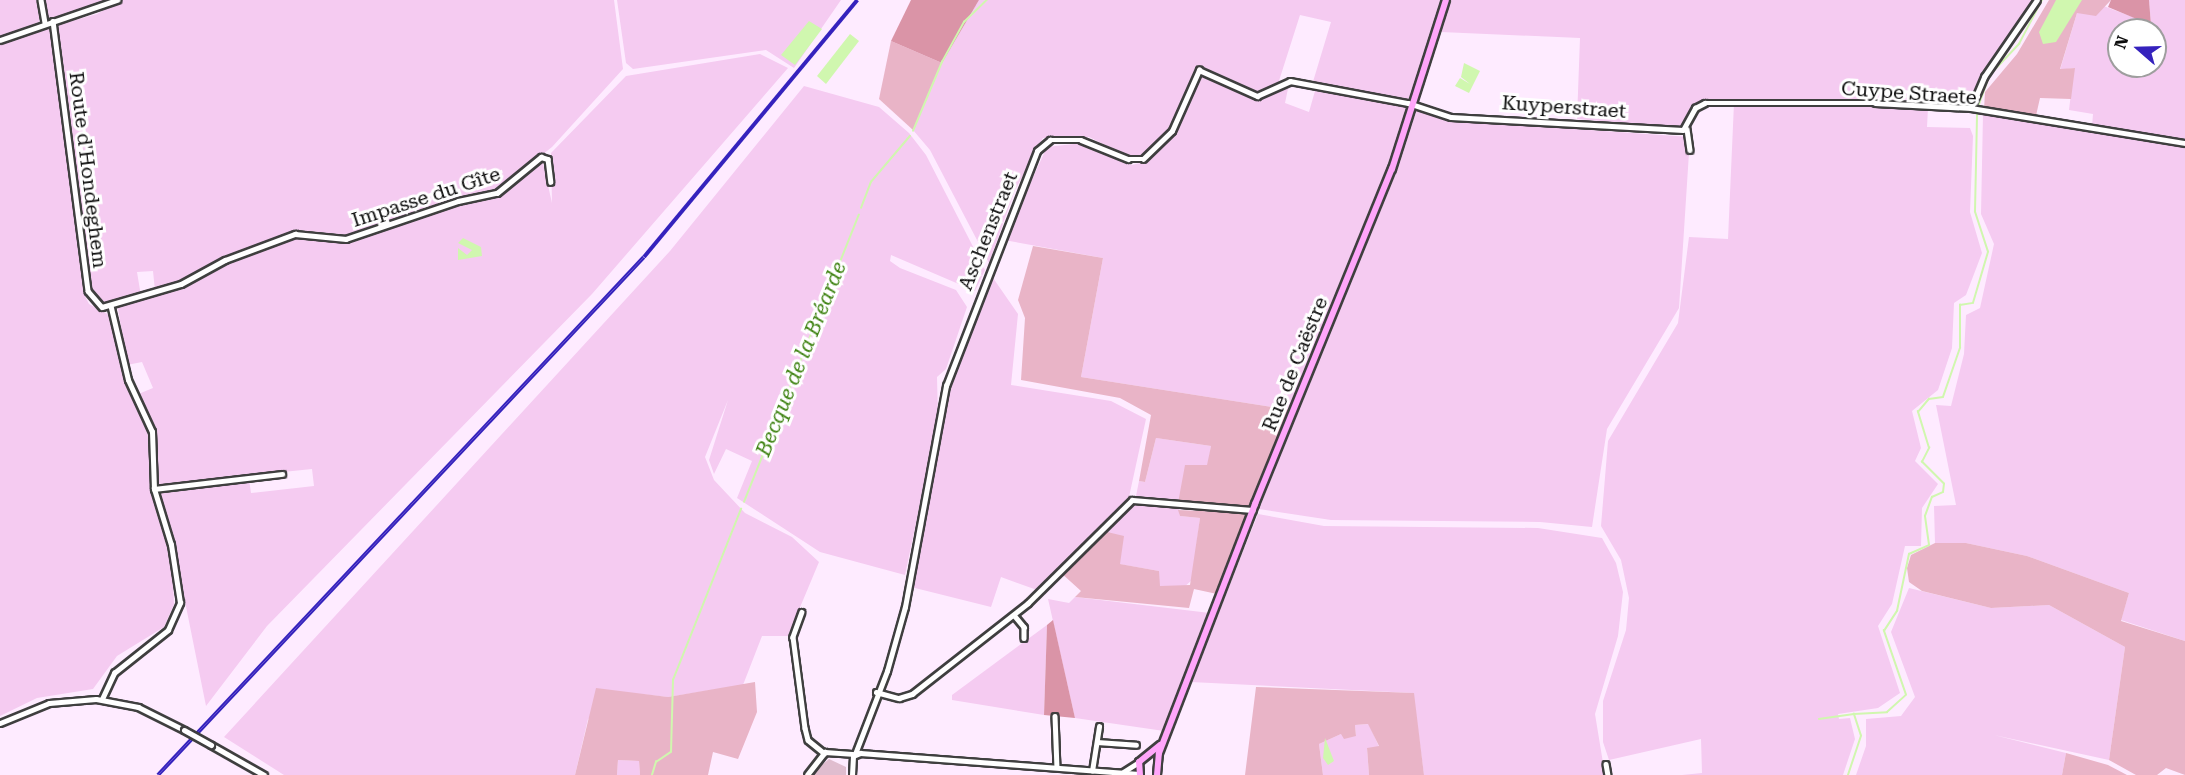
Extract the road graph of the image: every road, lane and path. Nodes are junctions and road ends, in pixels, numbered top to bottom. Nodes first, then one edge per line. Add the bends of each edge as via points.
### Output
1 (41, 0) edge
2 (117, 0) edge
3 (1446, 0) edge
4 (2037, 0) edge
5 (53, 21) junction
6 (45, 23) junction
7 (0, 40) edge
8 (1412, 104) junction
9 (1971, 108) junction
10 (1687, 129) junction
11 (2185, 143) edge
12 (1690, 150) dead end
13 (551, 182) dead end
14 (111, 308) junction
15 (282, 474) dead end
16 (154, 489) junction
17 (1253, 510) junction
18 (802, 612) dead end
19 (1014, 615) junction
20 (1024, 638) dead end
21 (876, 692) junction
22 (102, 699) junction
23 (1055, 716) dead end
24 (0, 723) edge
25 (1099, 727) dead end
26 (1166, 736) junction
27 (1097, 742) junction
28 (1136, 745) dead end
29 (824, 753) junction
30 (855, 754) junction
31 (1146, 757) junction
32 (1139, 762) junction
33 (1157, 762) junction
34 (1606, 764) dead end
35 (1057, 767) junction
36 (1092, 771) junction
37 (1114, 773) junction
38 (1159, 774) edge
39 (264, 775) edge
40 (807, 775) edge
41 (852, 775) edge
42 (1139, 775) edge
43 (1608, 775) edge

1 - 6 street
2 - 5 street
3 - 8 main road, Rue de Caëstre
4 - 9 street via 1984,77
5 - 6 street
5 - 14 street, Route d'Hondeghem via 88,294 96,305
6 - 7 street
8 - 10 street, Kuyperstraet via 1452,117
8 - 17 main road, Rue de Caëstre via 1387,184
8 - 21 street, Aschenstraet via 1290,81 1257,96 1200,70 1172,131 1143,159 1128,159 1084,140 1042,145 1007,221 945,389 905,607
9 - 10 street, Cuype Straete via 1700,104
9 - 11 street, Cuype Straete
10 - 12 street
13 - 14 street, Impasse du Gîte via 548,159 539,157 516,182 497,193 458,201 346,239 295,234 225,260 181,284
14 - 16 street via 129,383 153,435
15 - 16 street
16 - 22 street via 171,545 180,599 171,627 114,673
17 - 19 street via 1132,500
17 - 26 main road, Rue de Caëstre
18 - 29 street via 793,637 805,728 808,740
19 - 20 street via 1024,627
19 - 21 street via 909,696
21 - 30 street, Aschenstraet
22 - 24 street via 49,703
22 - 39 street, bridge via 144,709
23 - 35 street
25 - 27 street
26 - 31 main road, Rue de Caëstre
26 - 33 main road, Rue de Caëstre
27 - 28 street
27 - 36 street
29 - 30 street
29 - 40 street
30 - 35 street
30 - 41 street
31 - 32 main road, Rue de Caëstre
31 - 33 main road
32 - 37 street
32 - 42 main road
33 - 38 main road
34 - 43 street
35 - 36 street
36 - 37 street
37 - 42 street

